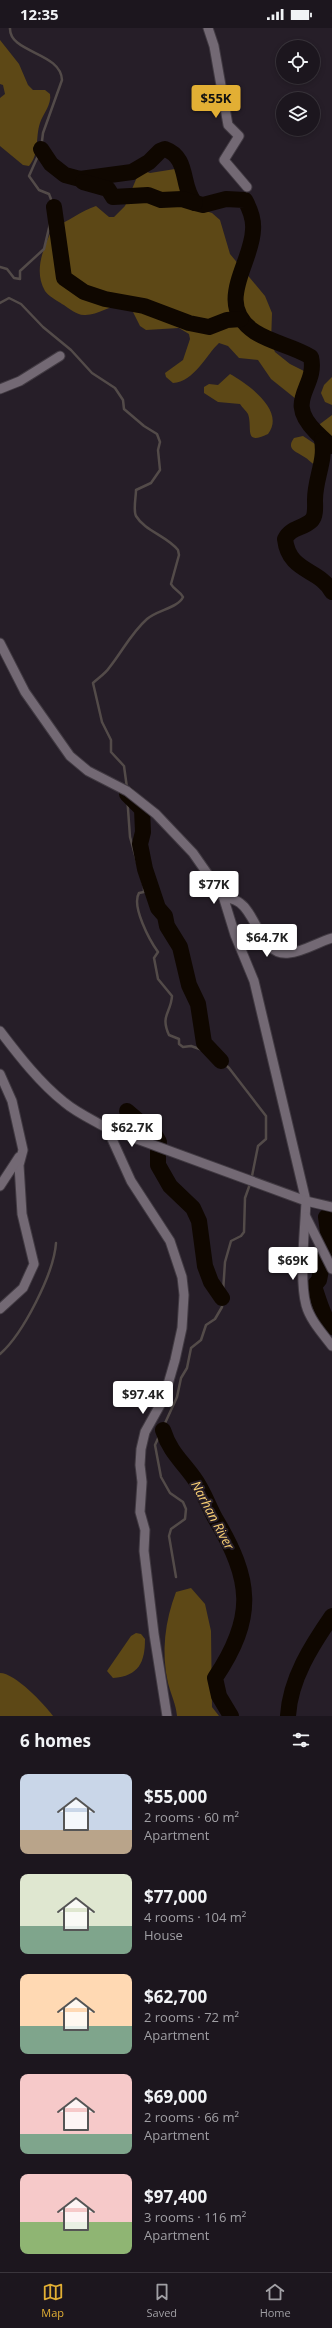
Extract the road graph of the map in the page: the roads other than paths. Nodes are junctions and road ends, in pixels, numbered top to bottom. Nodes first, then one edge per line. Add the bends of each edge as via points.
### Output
1 (208, 28) edge
2 (247, 187) dead end
3 (60, 356) dead end
4 (0, 389) edge
5 (0, 643) edge
6 (223, 896) junction
7 (332, 938) edge
8 (0, 1031) edge
9 (0, 1074) edge
10 (107, 1128) junction
11 (23, 1150) junction
12 (0, 1186) edge
13 (306, 1201) junction
14 (332, 1208) edge
15 (306, 1216) junction
16 (332, 1269) edge
17 (0, 1309) edge
18 (332, 1346) edge
19 (167, 1716) edge

1 - 2 street via 214,46 228,125 239,136 224,160
3 - 4 street via 20,381
5 - 6 street via 25,692 70,756 88,771 127,791 156,814 193,853
6 - 7 street via 240,903 265,940 277,952 288,954
6 - 13 street via 235,935 254,981
8 - 10 street via 25,1063 64,1102
9 - 11 street via 12,1101
10 - 13 street
10 - 19 street via 131,1181 170,1241 180,1269 183,1289 179,1348 164,1398 145,1432 140,1465 140,1512 144,1530 144,1552
11 - 12 street
11 - 17 street via 19,1165 22,1214 34,1264 23,1288
13 - 14 street
13 - 15 street
15 - 16 street
15 - 18 street via 306,1306

